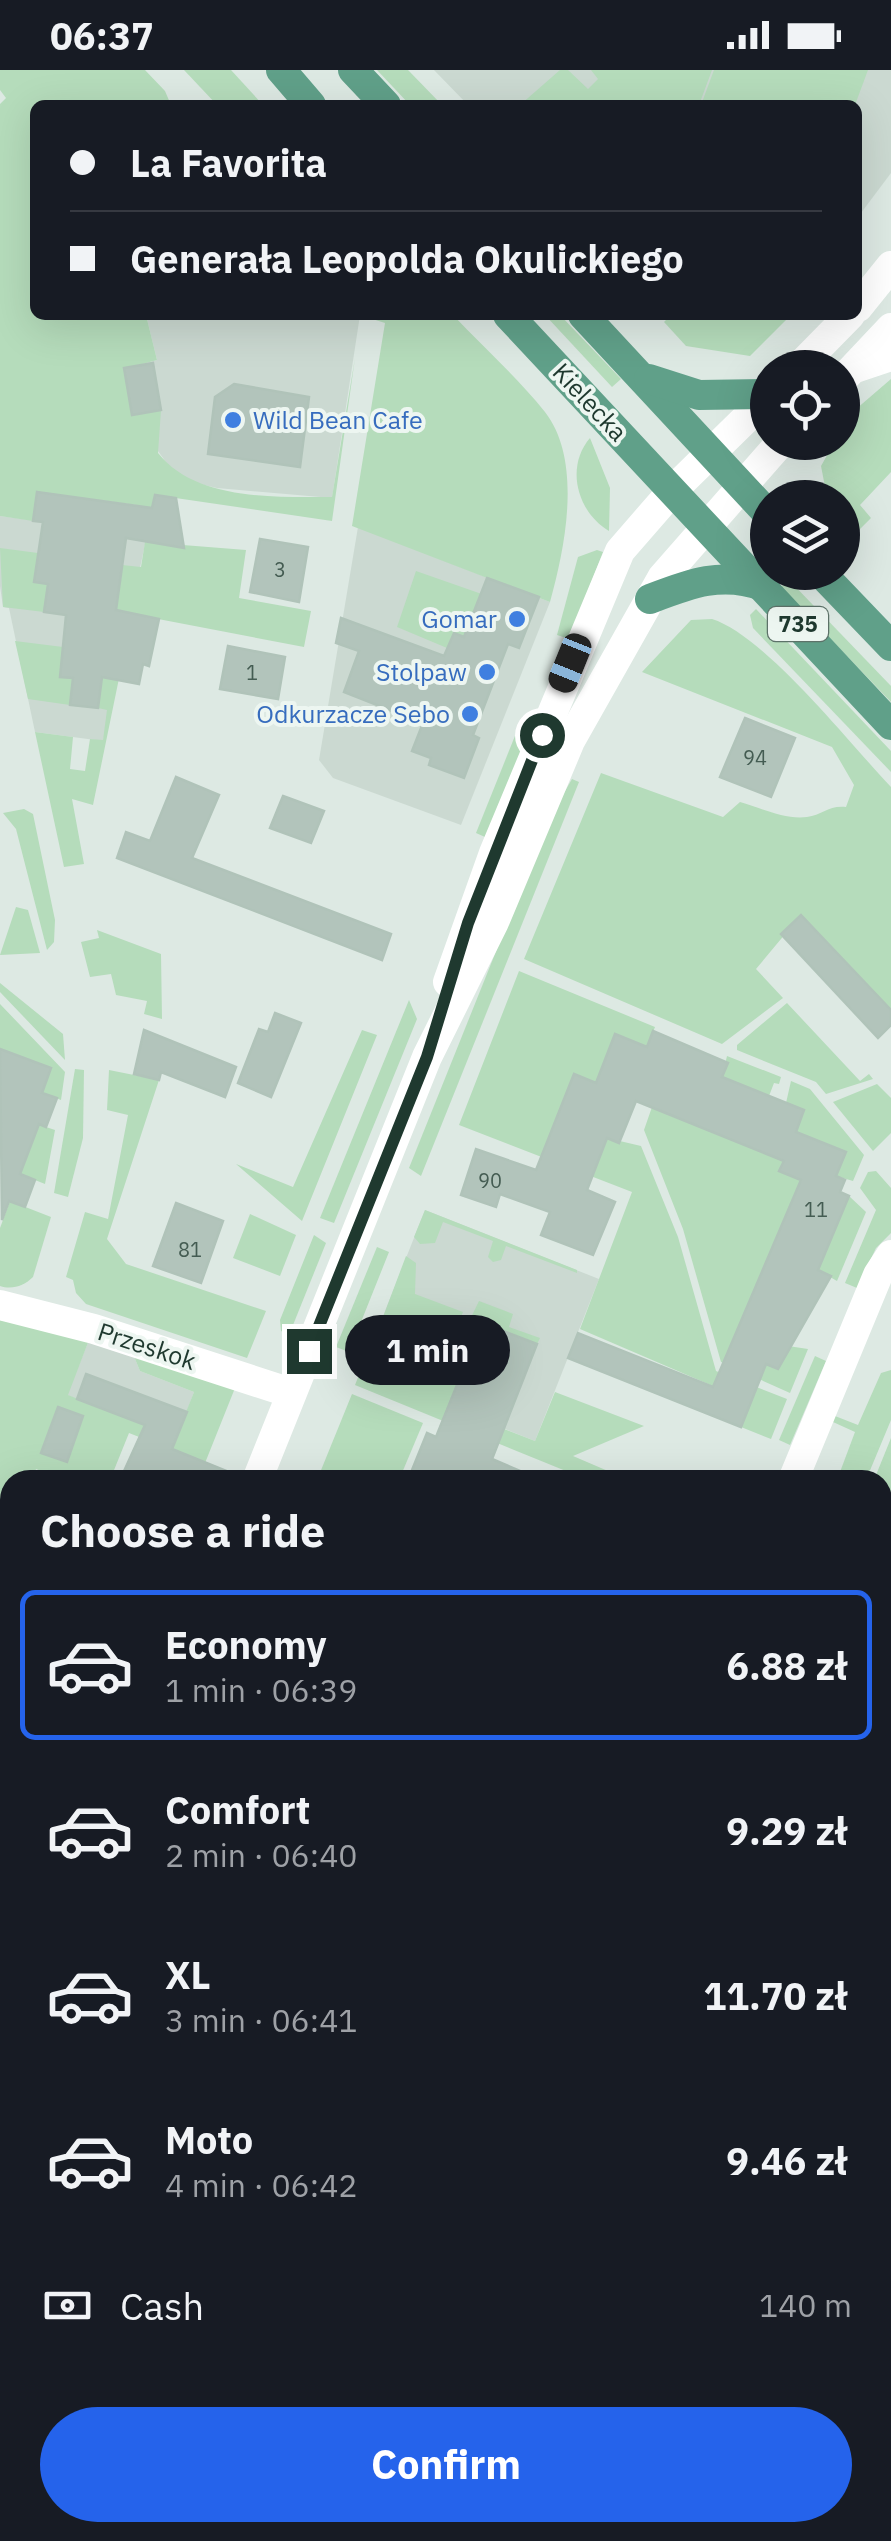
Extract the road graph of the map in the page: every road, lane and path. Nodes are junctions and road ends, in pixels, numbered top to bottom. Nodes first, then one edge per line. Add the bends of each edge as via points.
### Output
1 (282, 70) edge
2 (353, 70) edge
3 (307, 100) edge
4 (381, 100) edge
5 (891, 266) edge
6 (862, 301) edge
7 (513, 320) edge
8 (588, 320) edge
9 (845, 320) edge
10 (891, 328) edge
11 (816, 350) edge
12 (891, 356) edge
13 (860, 362) edge
14 (860, 369) edge
15 (640, 375) junction
16 (750, 396) edge
17 (750, 414) edge
18 (712, 452) junction
19 (764, 460) edge
20 (742, 484) junction
21 (672, 490) junction
22 (750, 493) edge
23 (704, 524) junction
24 (750, 572) edge
25 (750, 583) edge
26 (767, 590) edge
27 (837, 590) edge
28 (650, 599) junction
29 (891, 646) edge
30 (891, 725) edge
31 (427, 1057) junction
32 (891, 1255) edge
33 (0, 1305) edge
34 (291, 1394) junction
35 (261, 1470) edge
36 (798, 1470) edge

1 - 3 main road
2 - 4 main road
5 - 6 main road
7 - 21 main road, Kielecka / 735
8 - 15 main road
9 - 11 main road
10 - 13 main road
12 - 14 main road
15 - 16 main road via 699,396
15 - 18 main road
17 - 18 main road
18 - 20 main road
18 - 21 main road
19 - 20 main road
20 - 22 main road
20 - 23 main road
21 - 23 main road, 735
21 - 31 main road via 620,551 598,597 471,914
23 - 24 main road, 735
23 - 28 main road
25 - 28 main road via 706,579
26 - 30 main road, 735
27 - 29 main road, 735
28 - 31 main road via 570,741 494,922
31 - 34 main road
32 - 36 main road
33 - 34 main road, Przeskok via 94,1328
34 - 35 main road

